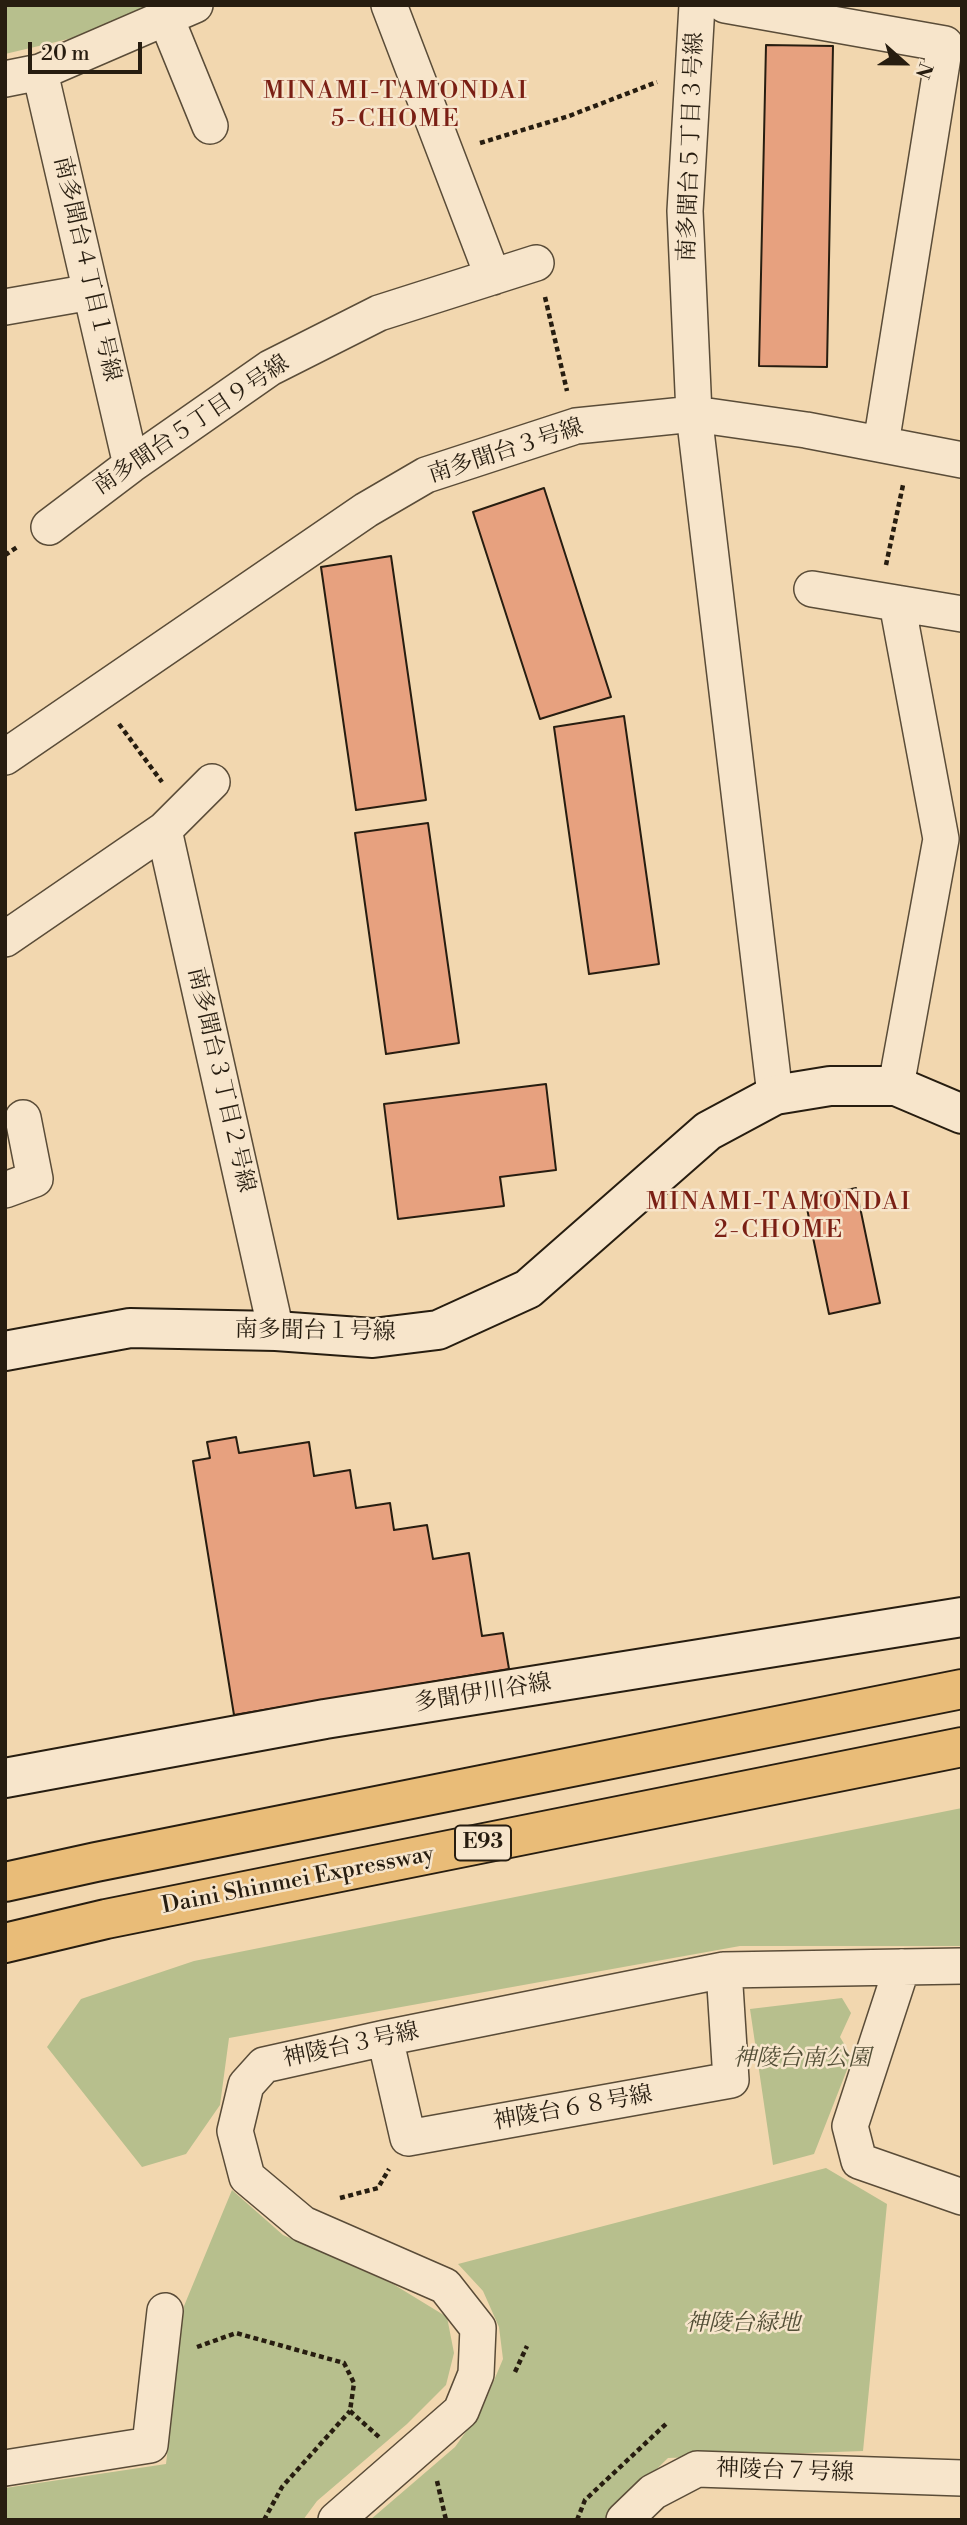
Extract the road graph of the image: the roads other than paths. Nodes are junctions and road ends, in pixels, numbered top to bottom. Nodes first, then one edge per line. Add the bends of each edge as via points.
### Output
1 (389, 5) edge
2 (697, 5) edge
3 (725, 5) edge
4 (181, 11) edge
5 (40, 72) junction
6 (5, 79) edge
7 (210, 126) dead end
8 (536, 263) road end
9 (493, 277) junction
10 (91, 292) junction
11 (5, 307) edge
12 (694, 414) junction
13 (896, 447) junction
14 (962, 460) edge
15 (131, 465) junction
16 (49, 527) dead end
17 (812, 589) dead end
18 (888, 602) junction
19 (962, 614) edge
20 (5, 757) edge
21 (212, 782) dead end
22 (174, 820) junction
23 (951, 841) edge
24 (5, 939) edge
25 (896, 1086) junction
26 (775, 1095) junction
27 (962, 1115) edge
28 (23, 1118) dead end
29 (5, 1190) edge
30 (276, 1331) junction
31 (5, 1351) edge
32 (962, 1617) edge
33 (962, 1689) edge
34 (962, 1747) edge
35 (5, 1778) edge
36 (5, 1882) edge
37 (5, 1942) edge
38 (962, 1966) edge
39 (902, 1967) junction
40 (724, 1970) junction
41 (385, 2038) junction
42 (962, 2197) edge
43 (164, 2324) road end
44 (5, 2468) edge
45 (962, 2478) edge
46 (336, 2520) edge
47 (624, 2520) edge

1 - 9 street
2 - 12 street, 南多聞台５丁目３号線 via 685,211
3 - 13 street via 945,44
4 - 5 street
4 - 7 street
5 - 6 street
5 - 10 street, 南多聞台４丁目１号線
8 - 9 street, 南多聞台５丁目９号線
9 - 15 street, 南多聞台５丁目９号線 via 379,313 270,368
10 - 11 street
10 - 15 street, 南多聞台４丁目１号線
12 - 13 street, 南多聞台３号線
12 - 20 street, 南多聞台３号線 via 576,426 426,475 366,510
12 - 26 street, 南多聞台５丁目３号線
13 - 14 street, 南多聞台３号線
15 - 16 street, 南多聞台５丁目９号線
17 - 18 street
18 - 19 street
18 - 23 street
21 - 22 street
22 - 24 street
22 - 30 street, 南多聞台３丁目２号線
23 - 25 street
25 - 26 street, 南多聞台１号線 via 830,1086
25 - 27 street, 南多聞台１号線
26 - 30 street, 南多聞台１号線 via 708,1131 528,1289 438,1330 373,1338
28 - 29 street via 35,1179
30 - 31 street, 南多聞台１号線 via 130,1328
32 - 35 street, 多聞伊川谷線 via 325,1719
33 - 36 highway
34 - 37 highway, Daini Shinmei Expressway / E93
38 - 39 street, 神陵台３号線
39 - 40 street, 神陵台３号線
39 - 42 street via 850,2126 859,2161
40 - 41 street, 神陵台３号線
40 - 41 street, 神陵台６８号線 via 731,2080 408,2138
41 - 46 street, 神陵台３号線 via 264,2065 246,2085 235,2131 247,2177 303,2224 445,2286 478,2328 476,2374 461,2411 421,2469
43 - 44 street via 150,2445
45 - 47 street, 神陵台７号線 via 697,2469 653,2492

